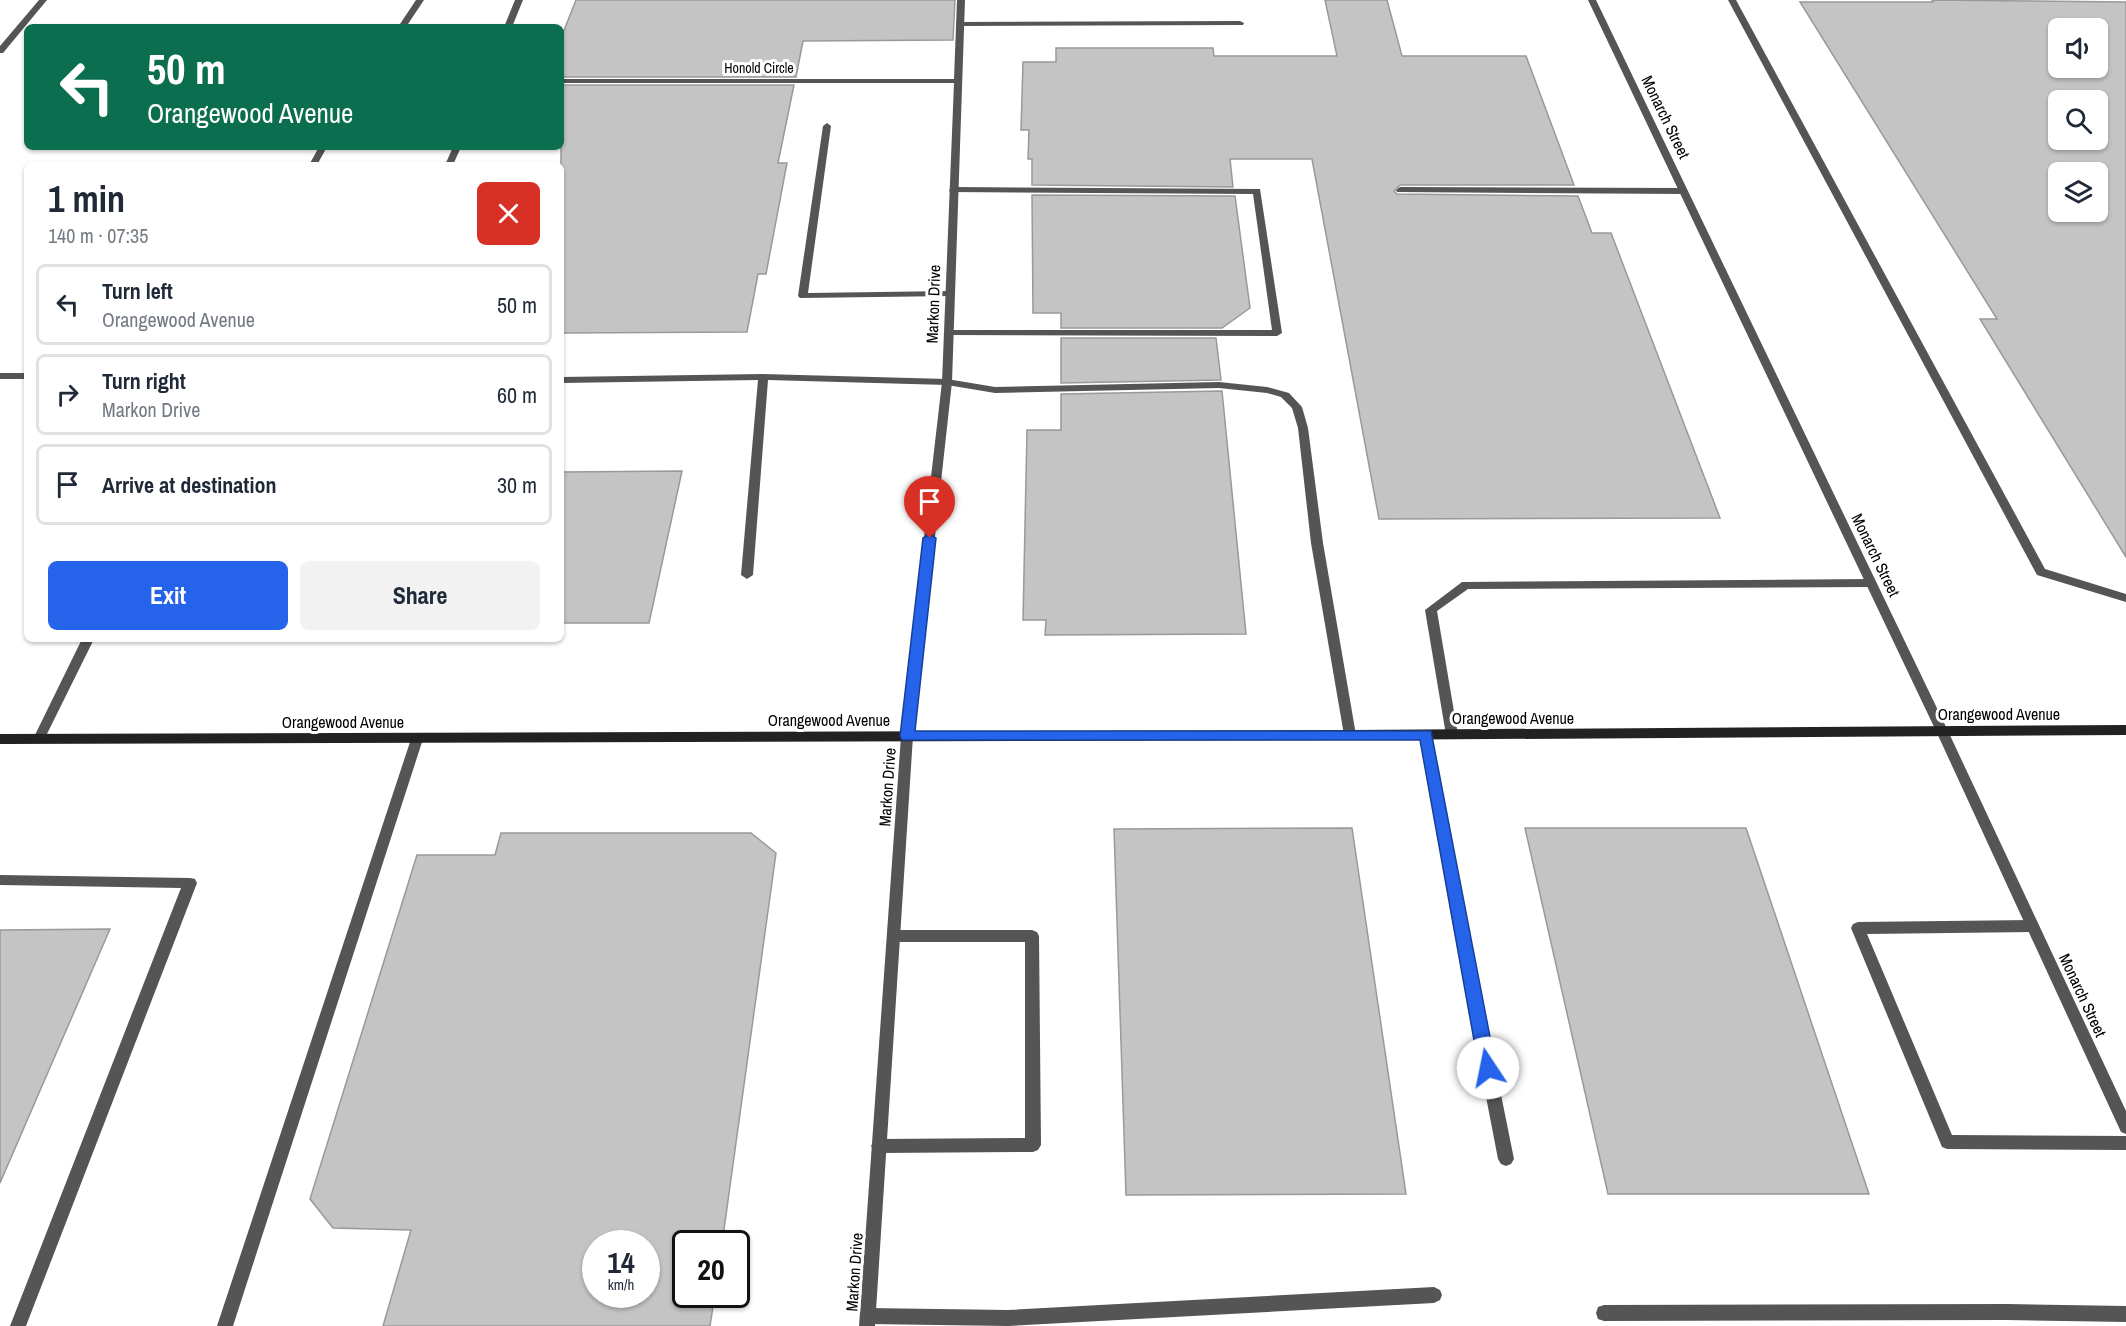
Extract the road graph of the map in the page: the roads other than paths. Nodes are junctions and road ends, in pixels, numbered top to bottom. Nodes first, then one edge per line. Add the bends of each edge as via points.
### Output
1 (43, 0) edge
2 (420, 0) edge
3 (519, 0) edge
4 (961, 0) edge
5 (1592, 0) edge
6 (1732, 0) edge
7 (1240, 23) dead end
8 (404, 24) edge
9 (508, 24) edge
10 (960, 24) junction
11 (0, 51) edge
12 (564, 81) edge
13 (957, 81) junction
14 (827, 126) dead end
15 (953, 190) junction
16 (1400, 190) dead end
17 (1684, 191) junction
18 (950, 294) junction
19 (949, 333) junction
20 (0, 376) edge
21 (24, 376) edge
22 (763, 376) junction
23 (564, 380) edge
24 (947, 382) junction
25 (747, 575) dead end
26 (1871, 583) junction
27 (2126, 598) edge
28 (87, 642) edge
29 (2126, 730) edge
30 (1942, 731) junction
31 (1350, 735) junction
32 (1426, 735) junction
33 (1452, 735) junction
34 (907, 736) junction
35 (417, 739) junction
36 (0, 740) edge
37 (39, 740) junction
38 (0, 880) edge
39 (2032, 926) junction
40 (894, 936) junction
41 (2126, 1126) edge
42 (2126, 1143) edge
43 (879, 1146) junction
44 (1506, 1159) dead end
45 (1434, 1295) dead end
46 (1604, 1313) dead end
47 (2126, 1314) edge
48 (867, 1321) edge
49 (18, 1326) edge
50 (225, 1326) edge

1 - 11 street
2 - 8 street
3 - 9 street
4 - 10 street, Markon Drive
5 - 17 street, Monarch Street
6 - 27 street via 2041,572
7 - 10 street
10 - 13 street, Markon Drive
12 - 13 street, Honold Circle
13 - 15 street, Markon Drive
14 - 18 street via 803,296
15 - 18 street, Markon Drive
15 - 19 street via 1257,191 1277,333
16 - 17 street
17 - 26 street, Monarch Street
18 - 19 street, Markon Drive
19 - 24 street, Markon Drive
20 - 21 street
22 - 23 street
22 - 24 street
22 - 25 street
24 - 31 street via 995,390 1219,385 1285,395 1297,407 1303,428 1317,543
24 - 34 street, Markon Drive
26 - 30 street, Monarch Street
26 - 33 street via 1466,585 1431,610
28 - 37 street
29 - 30 street, Orangewood Avenue
30 - 33 street, Orangewood Avenue
30 - 39 street, Monarch Street
31 - 32 street, Orangewood Avenue
31 - 34 street, Orangewood Avenue
32 - 33 street, Orangewood Avenue
32 - 44 street
34 - 35 street, Orangewood Avenue
34 - 40 street, Markon Drive
35 - 37 street, Orangewood Avenue
35 - 50 street
36 - 37 street, Orangewood Avenue
38 - 49 street via 189,884
39 - 41 street, Monarch Street
39 - 42 street via 1858,928 1947,1142
40 - 43 street, Markon Drive
40 - 43 street via 1032,936 1033,1145
43 - 48 street, Markon Drive
45 - 48 street via 1008,1318
46 - 47 street

